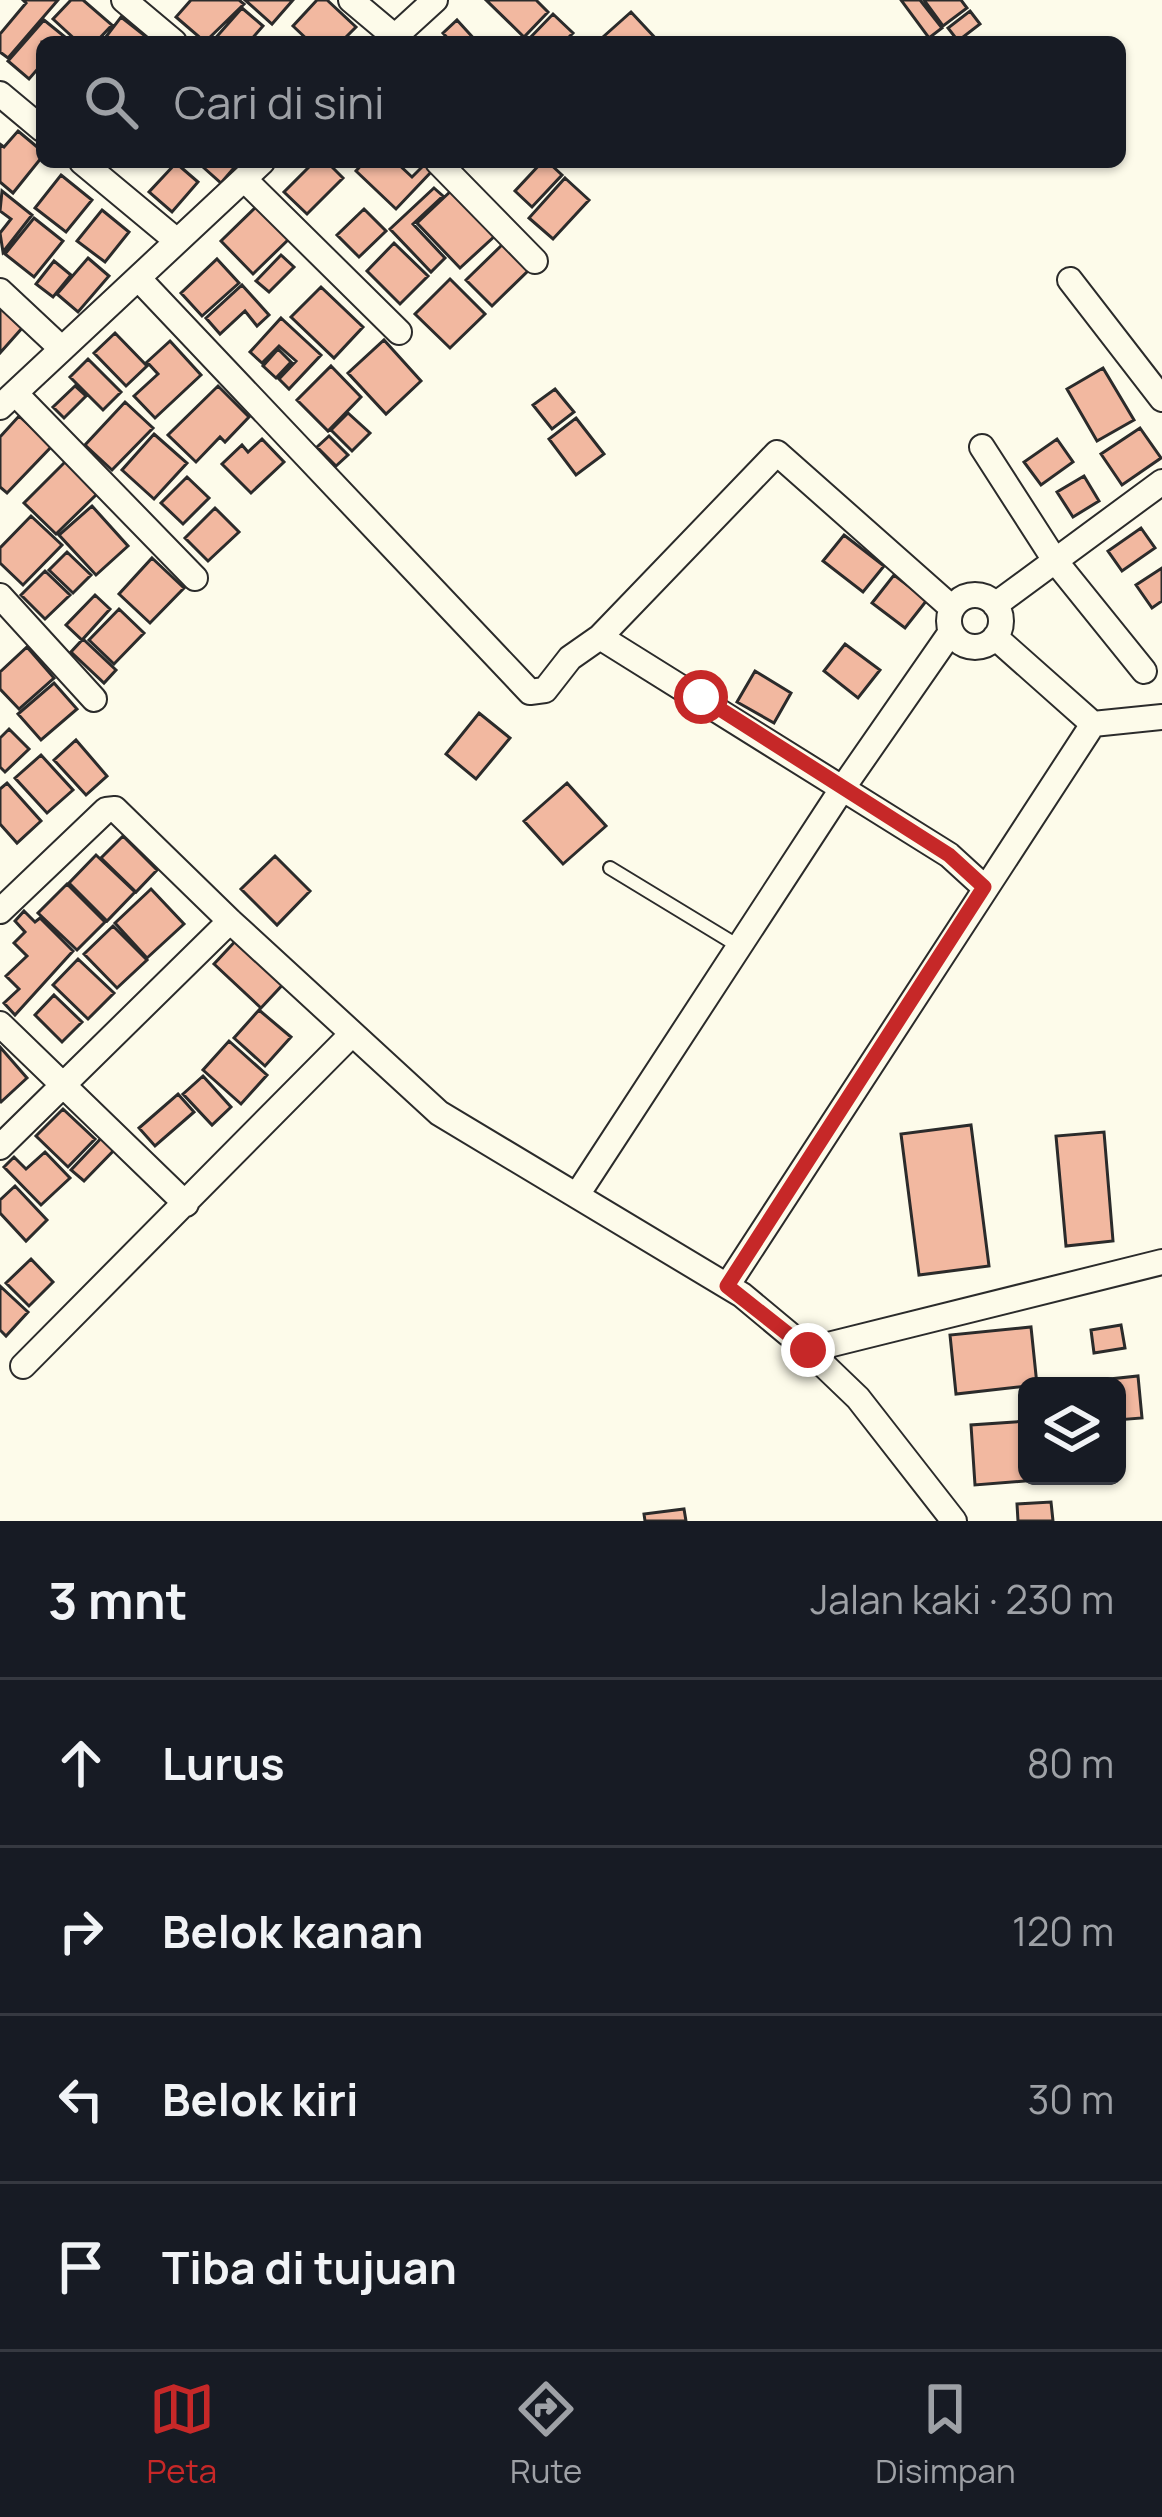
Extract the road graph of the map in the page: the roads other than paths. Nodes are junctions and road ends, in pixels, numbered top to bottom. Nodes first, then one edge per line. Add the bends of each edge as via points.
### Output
1 (124, 0) edge
2 (351, 0) edge
3 (434, 0) edge
4 (167, 36) edge
5 (388, 36) edge
6 (396, 36) edge
7 (0, 94) edge
8 (36, 124) edge
9 (89, 168) edge
10 (445, 168) edge
11 (253, 170) edge
12 (177, 241) junction
13 (535, 261) dead end
14 (137, 278) junction
15 (1070, 280) dead end
16 (0, 292) edge
17 (399, 332) dead end
18 (62, 349) junction
19 (1162, 399) edge
20 (7, 400) edge
21 (982, 447) dead end
22 (1162, 482) edge
23 (1056, 562) junction
24 (195, 578) dead end
25 (0, 596) edge
26 (995, 605) junction
27 (952, 620) junction
28 (600, 637) junction
29 (995, 637) junction
30 (1144, 671) dead end
31 (94, 699) dead end
32 (1162, 717) edge
33 (1093, 724) junction
34 (842, 789) junction
35 (610, 868) dead end
36 (984, 887) junction
37 (0, 911) edge
38 (230, 922) junction
39 (740, 946) junction
40 (0, 1024) edge
41 (352, 1034) junction
42 (63, 1085) junction
43 (0, 1147) edge
44 (577, 1195) junction
45 (185, 1204) junction
46 (1162, 1262) edge
47 (727, 1286) junction
48 (808, 1350) junction
49 (23, 1366) dead end
50 (954, 1521) edge

1 - 4 street
2 - 5 street
3 - 6 street
7 - 8 street
9 - 12 street
10 - 13 street
11 - 12 street
11 - 17 street
12 - 14 street
14 - 18 street
14 - 28 street via 530,692 544,689
15 - 19 street
16 - 18 street
18 - 20 street
20 - 24 street
21 - 23 street
22 - 23 street
23 - 26 street
23 - 30 street
25 - 31 street
26 - 27 street via 973,595
26 - 29 street
27 - 28 street via 777,453
27 - 29 street via 972,646
27 - 34 street
28 - 34 street
29 - 33 street
32 - 33 street
33 - 36 street
34 - 36 street via 949,855
34 - 39 street
35 - 39 lane
36 - 47 street
37 - 38 street via 115,808
38 - 41 street
38 - 42 street
39 - 44 street
40 - 42 street
41 - 44 street via 439,1113
41 - 45 street
42 - 43 street
42 - 45 street
44 - 47 street
45 - 49 street
46 - 48 street
47 - 48 street
48 - 50 street via 858,1398

